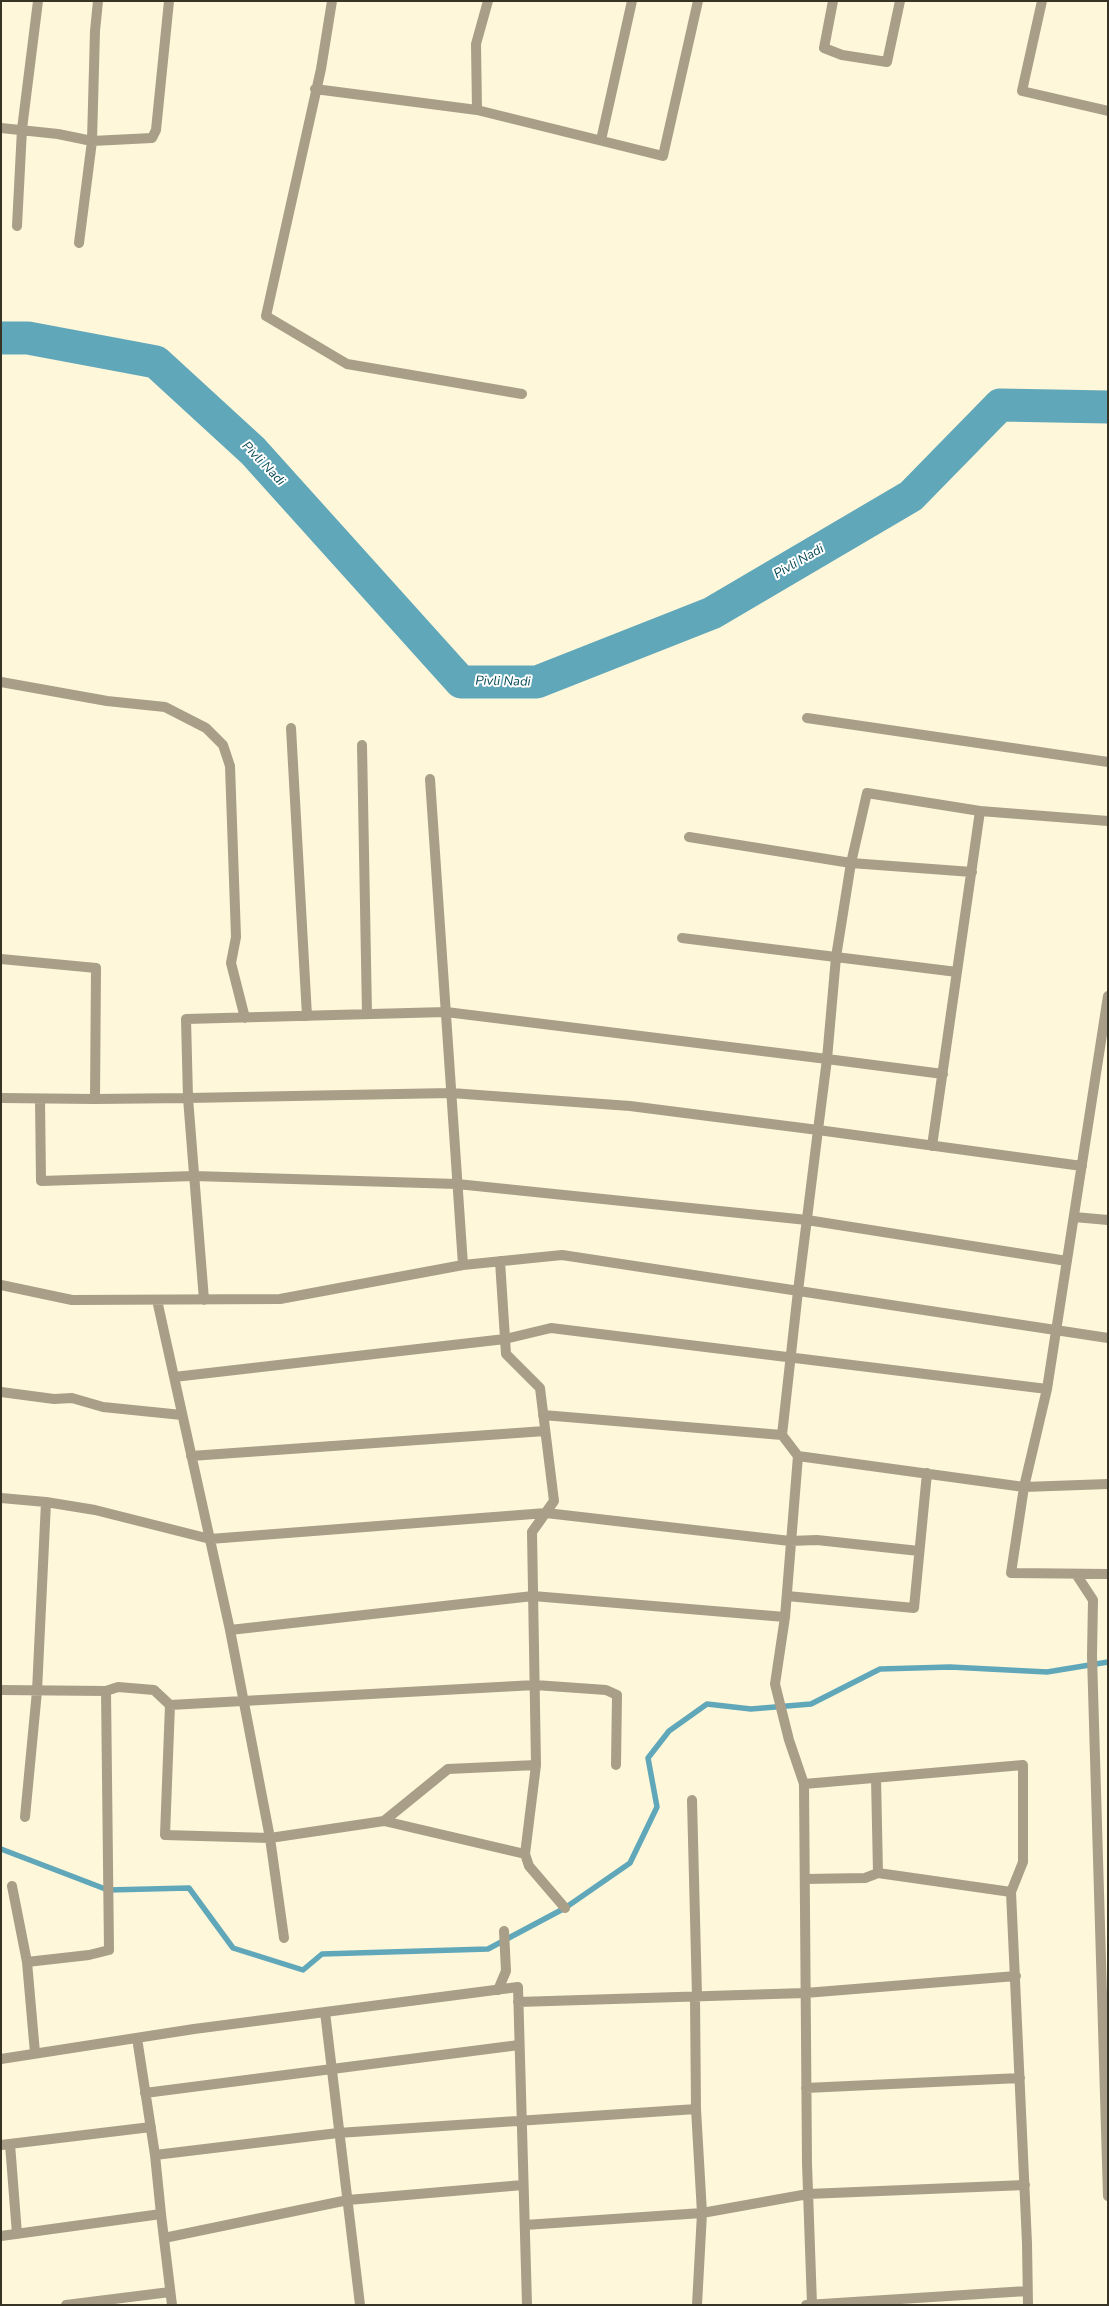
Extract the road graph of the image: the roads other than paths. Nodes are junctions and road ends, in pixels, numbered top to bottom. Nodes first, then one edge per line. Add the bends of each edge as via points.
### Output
1 (38, 1) edge
2 (98, 1) edge
3 (169, 1) edge
4 (332, 1) edge
5 (488, 1) edge
6 (632, 1) edge
7 (698, 1) edge
8 (833, 1) edge
9 (900, 1) edge
10 (1042, 1) edge
11 (315, 88) junction
12 (477, 110) junction
13 (1108, 111) edge
14 (1, 128) edge
15 (22, 129) junction
16 (601, 140) junction
17 (92, 141) junction
18 (17, 226) dead end
19 (79, 243) dead end
20 (522, 394) dead end
21 (1, 682) edge
22 (807, 718) dead end
23 (291, 728) dead end
24 (362, 745) dead end
25 (1108, 762) edge
26 (430, 779) dead end
27 (980, 811) junction
28 (1108, 821) edge
29 (689, 837) dead end
30 (851, 863) junction
31 (972, 872) junction
32 (682, 938) dead end
33 (836, 957) junction
34 (1, 959) edge
35 (957, 972) junction
36 (1108, 996) edge
37 (446, 1012) junction
38 (367, 1014) junction
39 (307, 1016) junction
40 (245, 1018) junction
41 (1105, 1040) edge
42 (827, 1059) junction
43 (943, 1074) junction
44 (451, 1093) junction
45 (1, 1098) edge
46 (188, 1098) junction
47 (40, 1099) junction
48 (95, 1099) junction
49 (818, 1130) junction
50 (932, 1146) junction
51 (1082, 1166) junction
52 (194, 1176) junction
53 (457, 1184) junction
54 (1074, 1217) junction
55 (807, 1220) junction
56 (1108, 1220) edge
57 (500, 1261) junction
58 (1067, 1261) junction
59 (463, 1266) junction
60 (1, 1285) edge
61 (798, 1291) junction
62 (157, 1300) junction
63 (204, 1300) junction
64 (1057, 1330) junction
65 (1108, 1338) edge
66 (504, 1339) junction
67 (791, 1356) junction
68 (174, 1377) junction
69 (1047, 1389) junction
70 (1, 1392) edge
71 (182, 1415) junction
72 (543, 1415) junction
73 (545, 1431) junction
74 (782, 1435) junction
75 (191, 1456) junction
76 (798, 1456) junction
77 (927, 1473) junction
78 (1108, 1484) edge
79 (1024, 1487) junction
80 (1, 1498) edge
81 (46, 1502) junction
82 (546, 1513) junction
83 (210, 1539) junction
84 (790, 1541) junction
85 (919, 1552) junction
86 (1076, 1574) junction
87 (1108, 1574) edge
88 (533, 1596) junction
89 (787, 1596) junction
90 (785, 1617) junction
91 (230, 1630) junction
92 (534, 1685) junction
93 (1, 1690) edge
94 (37, 1691) junction
95 (106, 1691) junction
96 (242, 1702) junction
97 (170, 1705) junction
98 (536, 1765) junction
99 (616, 1765) dead end
100 (876, 1778) junction
101 (804, 1784) junction
102 (692, 1800) dead end
103 (25, 1817) dead end
104 (384, 1821) junction
105 (270, 1838) junction
106 (525, 1854) junction
107 (878, 1873) junction
108 (805, 1879) junction
109 (12, 1886) dead end
110 (1011, 1892) junction
111 (565, 1908) dead end
112 (504, 1931) dead end
113 (284, 1938) dead end
114 (27, 1962) junction
115 (1016, 1976) junction
116 (498, 1990) junction
117 (806, 1993) junction
118 (695, 1997) junction
119 (518, 2002) junction
120 (325, 2012) junction
121 (137, 2038) junction
122 (520, 2045) junction
123 (35, 2053) junction
124 (1, 2059) edge
125 (331, 2069) junction
126 (1020, 2078) junction
127 (806, 2088) junction
128 (145, 2093) junction
129 (696, 2109) junction
130 (522, 2122) junction
131 (151, 2127) junction
132 (338, 2133) junction
133 (5, 2144) edge
134 (155, 2155) junction
135 (523, 2185) junction
136 (1024, 2185) junction
137 (808, 2194) junction
138 (1108, 2196) edge
139 (348, 2200) junction
140 (702, 2213) junction
141 (161, 2214) junction
142 (525, 2225) junction
143 (18, 2234) junction
144 (1, 2236) edge
145 (164, 2238) junction
146 (1028, 2291) junction
147 (170, 2292) junction
148 (914, 2302) edge
149 (66, 2305) edge
150 (172, 2305) edge
151 (360, 2305) edge
152 (527, 2305) edge
153 (697, 2305) edge
154 (806, 2305) edge
155 (812, 2305) edge
156 (1028, 2305) edge

1 - 15 street
2 - 17 street
3 - 17 street via 156,130 152,138
4 - 11 street via 321,69
5 - 12 street via 476,44
6 - 16 street
7 - 16 street via 662,156
8 - 9 street via 824,48 842,55 887,62
10 - 13 street via 1022,91
11 - 12 street
11 - 20 street via 266,316 347,364
12 - 16 street
14 - 15 street
15 - 17 street
15 - 18 street
17 - 19 street
21 - 40 street via 107,701 165,707 206,728 223,745 230,766 231,789 236,937 231,963
22 - 25 street
23 - 39 street
24 - 38 street
26 - 37 street
27 - 28 street
27 - 30 street via 867,793
27 - 31 street
29 - 30 street
30 - 31 street
30 - 33 street
31 - 35 street
32 - 33 street
33 - 35 street
33 - 42 street
34 - 48 street via 96,968
35 - 43 street
36 - 41 street
37 - 38 street
37 - 42 street
37 - 44 street
38 - 39 street
39 - 40 street
40 - 46 street via 186,1020
41 - 51 street
42 - 43 street
42 - 49 street
43 - 50 street
44 - 46 street
44 - 49 street via 630,1106
44 - 53 street
45 - 47 street
46 - 48 street
46 - 52 street
47 - 48 street
47 - 52 street via 41,1181
49 - 50 street
49 - 55 street
50 - 51 street
51 - 54 street
52 - 53 street
52 - 63 street
53 - 55 street
53 - 59 street
54 - 56 street
54 - 58 street
55 - 58 street
55 - 61 street
57 - 59 street
57 - 61 street via 562,1254
57 - 66 street
58 - 64 street
59 - 63 street via 280,1299
60 - 62 street via 72,1300
61 - 64 street
61 - 67 street
62 - 63 street
62 - 68 street
64 - 65 street
64 - 69 street
66 - 67 street via 551,1328
66 - 68 street
66 - 72 street via 506,1354 540,1388
67 - 69 street
67 - 74 street
68 - 71 street
69 - 79 street
70 - 71 street via 54,1399 72,1398 103,1407
71 - 75 street
72 - 73 street
72 - 74 street
73 - 75 street
73 - 82 street via 554,1501
74 - 76 street
75 - 83 street
76 - 77 street
76 - 84 street
77 - 79 street
77 - 85 street
78 - 79 street
79 - 86 street via 1011,1573
80 - 81 street
81 - 83 street via 95,1510
81 - 94 street
82 - 83 street
82 - 84 street
82 - 88 street via 532,1532
83 - 91 street
84 - 85 street via 817,1540
84 - 89 street
85 - 89 street via 914,1608
86 - 87 street
86 - 138 street via 1092,1600
88 - 90 street
88 - 91 street
88 - 92 street
89 - 90 street
90 - 101 street via 775,1684 789,1740
91 - 96 street
92 - 96 street
92 - 98 street
92 - 99 street via 606,1690 617,1696
93 - 94 street
94 - 95 street
94 - 103 street
95 - 97 street via 118,1687 154,1690
95 - 114 street via 109,1950 89,1955
96 - 97 street
96 - 105 street
97 - 105 street via 165,1835
98 - 104 street via 448,1769
98 - 106 street
100 - 101 street
100 - 107 street
100 - 110 street via 1023,1765 1023,1862
101 - 108 street
102 - 118 street via 697,1988
104 - 105 street
104 - 106 street
105 - 113 street
106 - 111 street via 529,1866
107 - 108 street via 865,1878
107 - 110 street
108 - 117 street
109 - 114 street
110 - 115 street
112 - 116 street via 506,1971
114 - 123 street
115 - 117 street
115 - 126 street
116 - 119 street via 518,1987
116 - 120 street
117 - 118 street
117 - 127 street
118 - 119 street
118 - 129 street
119 - 122 street
120 - 121 street
120 - 125 street
121 - 123 street
121 - 128 street
122 - 125 street
122 - 130 street
123 - 124 street
125 - 128 street
125 - 132 street
126 - 127 street
126 - 136 street
127 - 137 street
128 - 131 street
129 - 130 street
129 - 140 street
130 - 132 street
130 - 135 street
131 - 133 street
131 - 134 street
132 - 134 street
132 - 139 street
133 - 143 street
134 - 141 street
135 - 139 street
135 - 142 street
136 - 137 street
136 - 146 street
137 - 140 street
137 - 155 street
139 - 145 street
139 - 151 street
140 - 142 street
140 - 153 street
141 - 143 street
141 - 145 street
142 - 152 street
143 - 144 street
145 - 147 street
146 - 148 street
146 - 156 street
147 - 149 street
147 - 150 street
148 - 155 street
154 - 155 street

